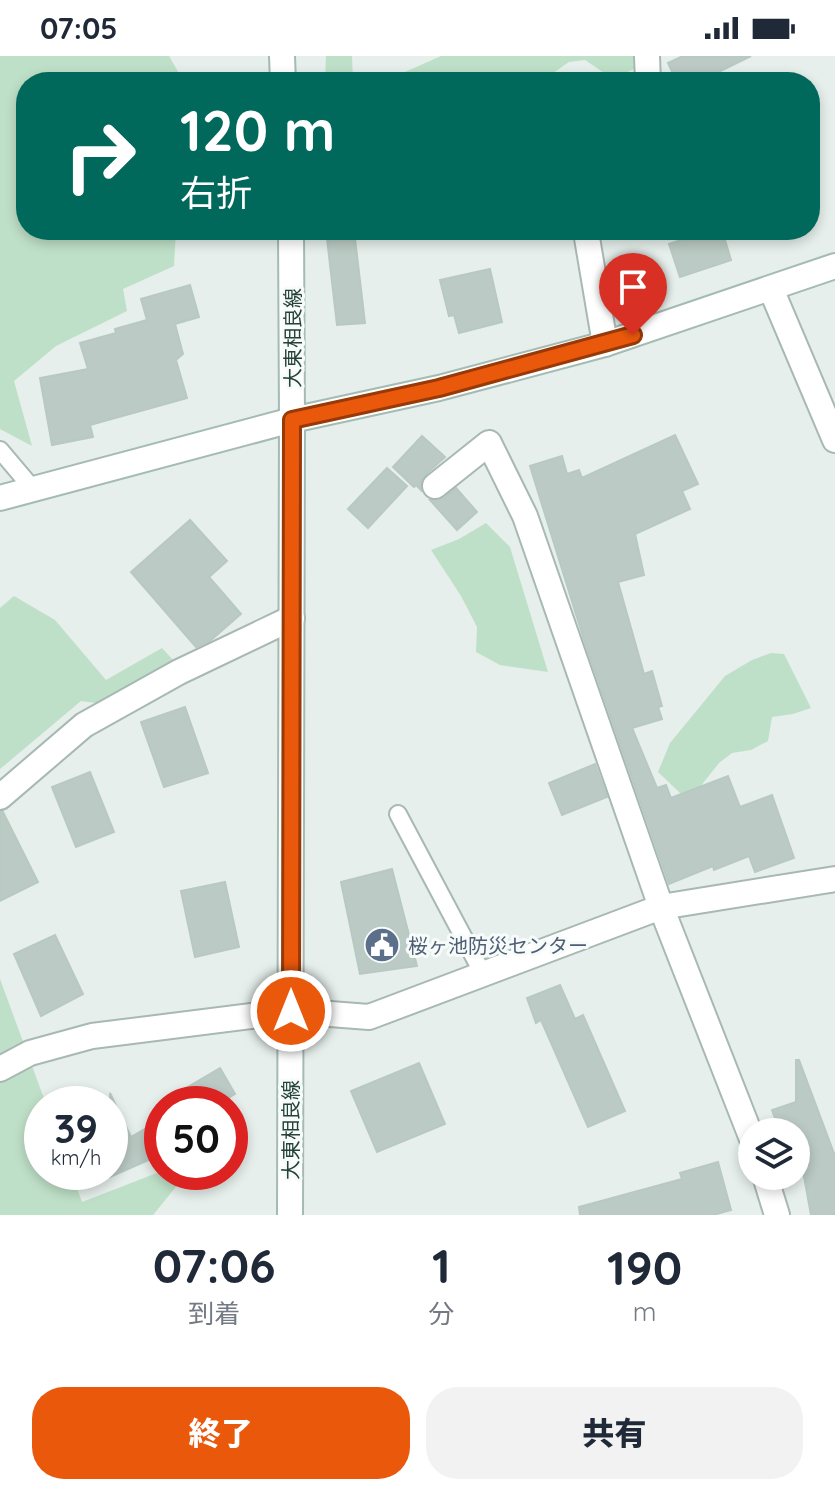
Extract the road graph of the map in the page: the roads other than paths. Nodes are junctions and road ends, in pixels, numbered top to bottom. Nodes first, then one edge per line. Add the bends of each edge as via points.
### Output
1 (291, 240) edge
2 (587, 240) edge
3 (835, 266) edge
4 (771, 289) junction
5 (605, 344) junction
6 (292, 420) junction
7 (835, 440) edge
8 (0, 450) edge
9 (435, 486) dead end
10 (33, 489) junction
11 (0, 498) edge
12 (292, 618) junction
13 (0, 797) edge
14 (398, 814) dead end
15 (835, 879) edge
16 (661, 907) junction
17 (483, 974) junction
18 (291, 1011) junction
19 (0, 1069) edge
20 (744, 1118) edge
21 (769, 1190) edge
22 (290, 1215) edge
23 (777, 1215) edge

1 - 6 street, 大東相良線
2 - 5 street
3 - 4 street
4 - 5 street
4 - 7 street
5 - 6 street
6 - 10 street
6 - 12 street, 大東相良線
8 - 10 lane
9 - 16 street via 489,443 525,516
10 - 11 street
12 - 13 street via 84,725
12 - 18 street, 大東相良線
14 - 17 lane
15 - 16 street
16 - 17 street
16 - 20 street
17 - 18 street via 369,1017
18 - 19 street via 92,1036 30,1053
18 - 22 street, 大東相良線
21 - 23 street

